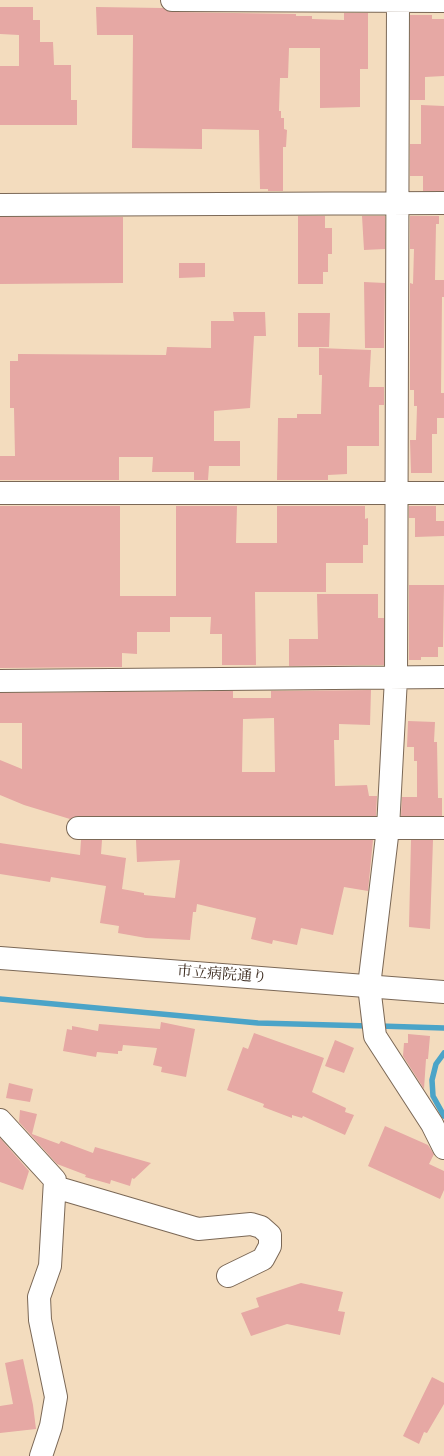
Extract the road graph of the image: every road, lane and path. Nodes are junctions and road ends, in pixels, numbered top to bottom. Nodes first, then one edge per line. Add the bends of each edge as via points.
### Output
1 (172, 0) edge
2 (398, 0) edge
3 (444, 1) edge
4 (398, 202) junction
5 (444, 203) edge
6 (0, 204) edge
7 (0, 493) edge
8 (444, 493) edge
9 (398, 494) junction
10 (444, 677) edge
11 (396, 678) junction
12 (0, 681) edge
13 (78, 828) dead end
14 (388, 828) junction
15 (444, 828) edge
16 (0, 958) edge
17 (369, 986) junction
18 (444, 992) edge
19 (0, 1120) edge
20 (444, 1148) edge
21 (55, 1187) junction
22 (228, 1276) dead end
23 (41, 1456) edge

1 - 2 street
2 - 3 street
2 - 4 street
4 - 5 street
4 - 6 street
4 - 9 street
7 - 9 street
8 - 9 street
9 - 11 street
10 - 11 street
11 - 12 street
11 - 14 street
13 - 14 street
14 - 15 street
14 - 17 street
16 - 17 street, 市立病院通り
17 - 18 street, 市立病院通り
17 - 20 street via 375,1036 432,1124
19 - 21 street via 55,1180
21 - 22 street via 198,1229 251,1224 261,1227 270,1235 270,1246 263,1259
21 - 23 street via 50,1266 39,1297 40,1320 56,1397 51,1426

